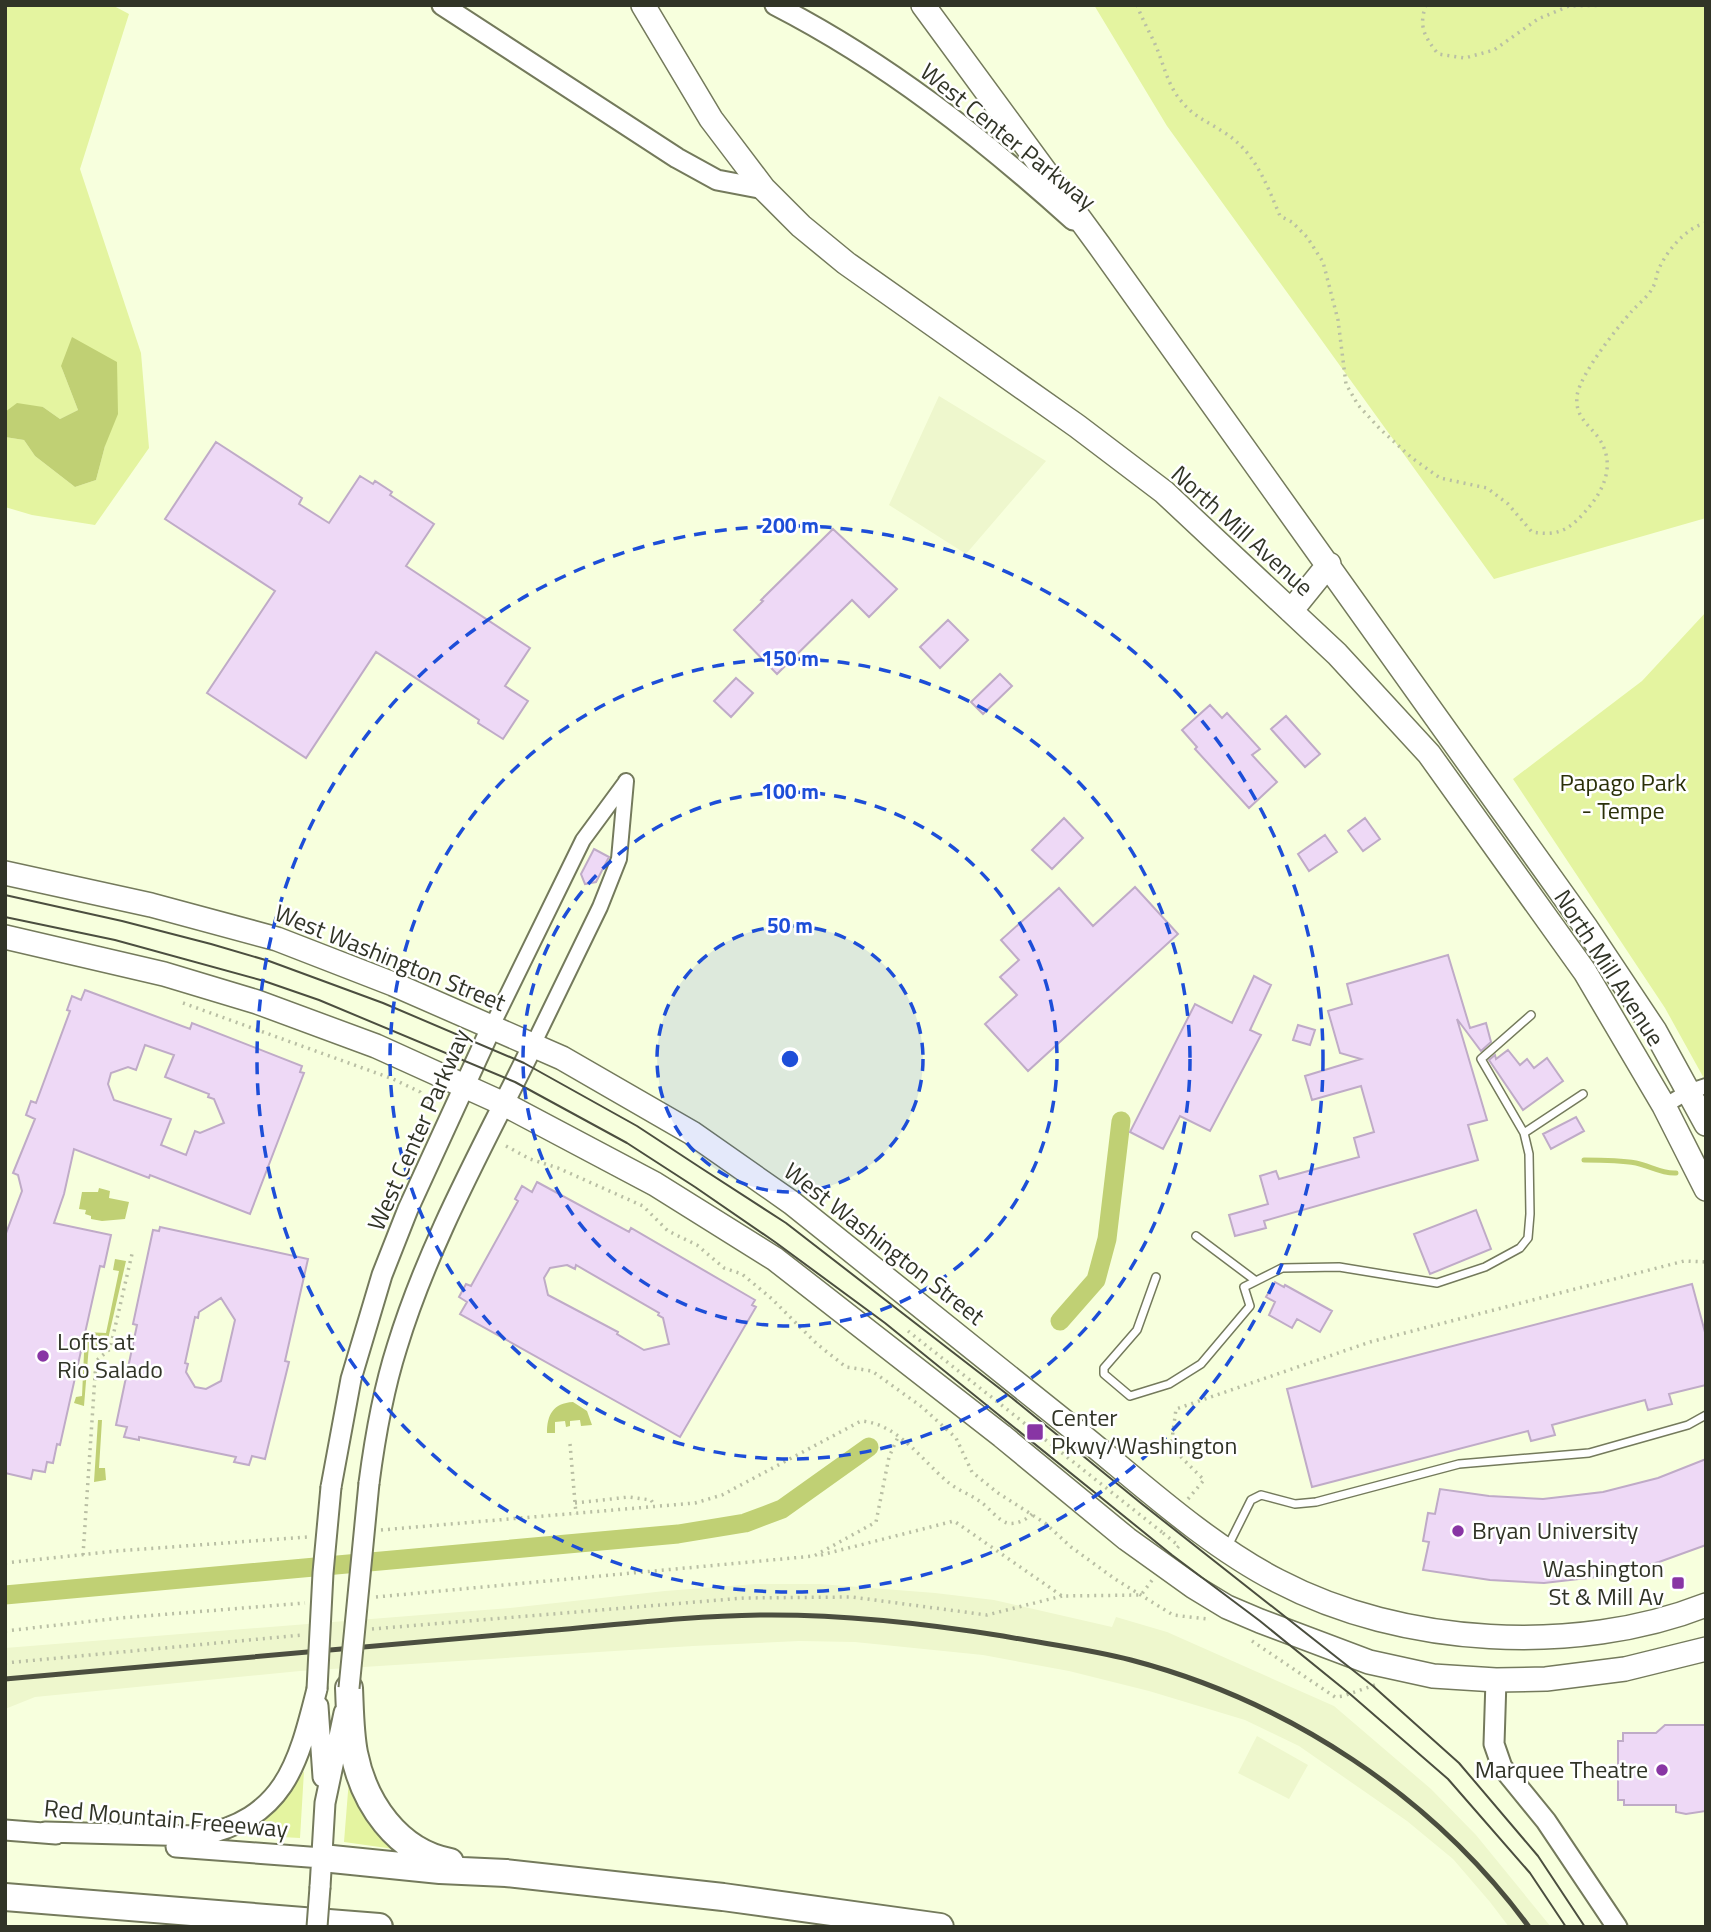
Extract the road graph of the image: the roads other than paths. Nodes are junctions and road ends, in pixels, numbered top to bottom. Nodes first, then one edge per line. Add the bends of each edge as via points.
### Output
1 (442, 5) edge
2 (643, 5) edge
3 (775, 5) edge
4 (923, 5) edge
5 (764, 189) junction
6 (1099, 244) junction
7 (1329, 564) junction
8 (1291, 611) junction
9 (5, 873) edge
10 (5, 937) edge
11 (1531, 1015) dead end
12 (492, 1026) junction
13 (533, 1045) junction
14 (466, 1086) junction
15 (1697, 1089) edge
16 (1583, 1094) dead end
17 (504, 1104) junction
18 (1664, 1106) junction
19 (1706, 1124) edge
20 (1524, 1133) junction
21 (1706, 1189) edge
22 (1196, 1236) dead end
23 (1156, 1277) dead end
24 (1256, 1281) junction
25 (1706, 1415) edge
26 (1226, 1549) junction
27 (1706, 1605) edge
28 (1706, 1649) edge
29 (1496, 1680) junction
30 (349, 1688) junction
31 (317, 1689) junction
32 (325, 1803) junction
33 (5, 1830) edge
34 (45, 1832) junction
35 (322, 1858) junction
36 (506, 1873) junction
37 (5, 1897) edge
38 (317, 1927) edge
39 (379, 1927) edge
40 (940, 1927) edge
41 (1617, 1927) edge

1 - 5 street via 677,158 727,183
2 - 5 main road, North Mill Avenue via 711,119
3 - 6 street, West Center Parkway via 924,96
4 - 6 main road, North Mill Avenue
5 - 8 main road, North Mill Avenue via 846,263 1164,492
6 - 7 main road, North Mill Avenue
7 - 8 main road
7 - 15 main road, North Mill Avenue
8 - 18 main road, North Mill Avenue via 1429,754 1585,972
9 - 12 main road, West Washington Street via 144,903 277,939
10 - 14 main road via 164,974 257,1002 376,1046
11 - 20 lane via 1481,1059
12 - 13 main road, West Washington Street
12 - 13 street, West Center Parkway via 583,840 626,782 620,859
12 - 14 street, West Center Parkway
13 - 17 street, West Center Parkway
13 - 26 main road, West Washington Street via 692,1133 792,1203
14 - 17 main road
14 - 31 street, West Center Parkway, bridge via 408,1209 370,1307 343,1415 331,1487
15 - 18 street
15 - 19 main road, North Mill Avenue
16 - 20 lane
17 - 29 main road via 655,1184 775,1259 1127,1538 1227,1607 1369,1662 1433,1676
17 - 30 street, West Center Parkway, bridge via 437,1243 397,1346 369,1483
18 - 21 main road, North Mill Avenue
20 - 24 lane via 1530,1154 1530,1214 1528,1238 1520,1248 1485,1267 1437,1283 1339,1267 1282,1268
22 - 24 lane
23 - 24 lane via 1137,1330 1104,1368 1104,1374 1130,1396 1169,1384 1201,1364 1250,1306 1244,1287
25 - 26 lane via 1688,1425 1589,1453 1460,1464 1316,1502 1295,1504 1261,1495 1251,1500
26 - 27 main road, West Washington Street via 1278,1581 1334,1604 1454,1634 1527,1638 1601,1632
28 - 29 main road via 1592,1674
29 - 41 street via 1494,1744 1499,1761 1546,1821
30 - 32 street, West Center Parkway
30 - 36 highway via 358,1768 370,1799 389,1827 417,1849 442,1860
31 - 32 street, West Center Parkway
31 - 34 street via 293,1770 275,1794 240,1822 198,1836
32 - 35 street, West Center Parkway
33 - 34 street, Red Mountain Freeeway
34 - 35 street, Red Mountain Freeeway via 111,1842
35 - 36 highway
35 - 38 street, West Center Parkway, bridge
36 - 40 highway
37 - 39 highway

